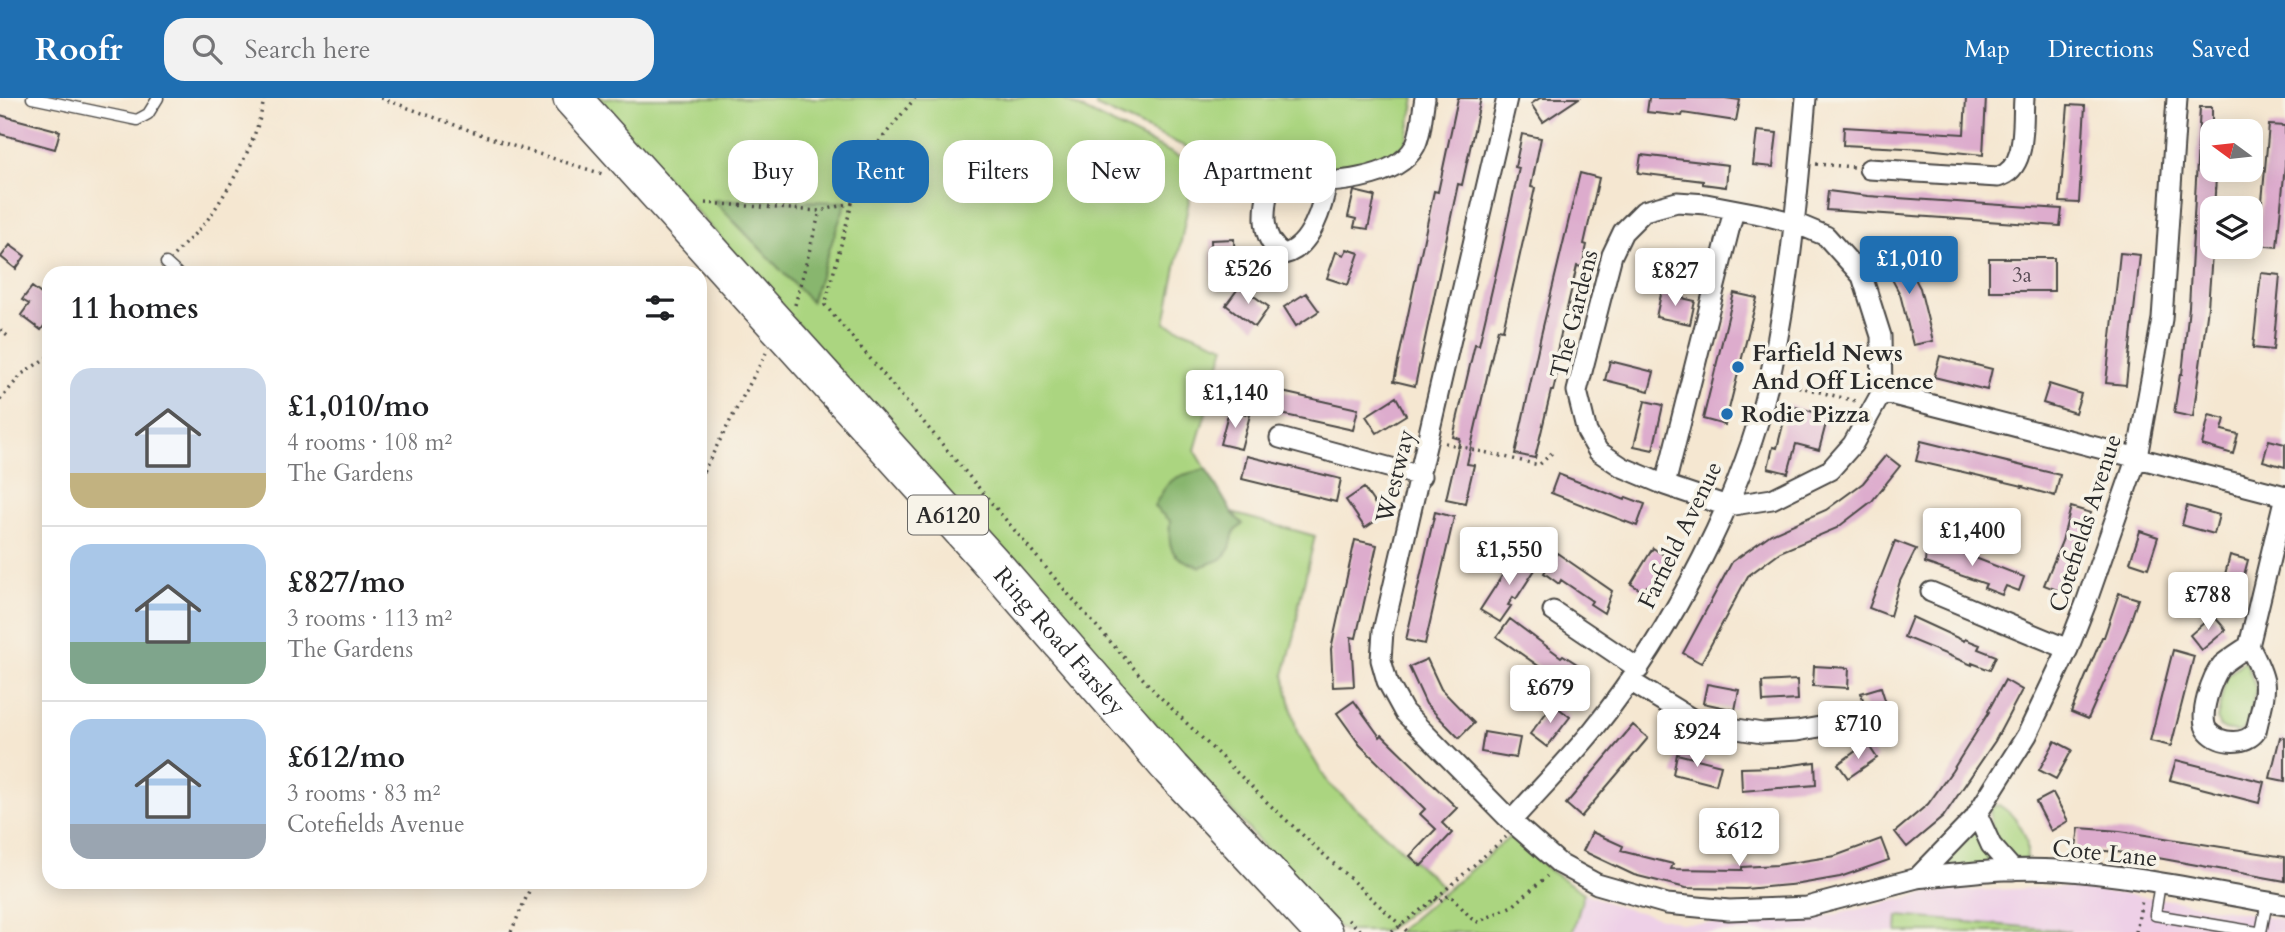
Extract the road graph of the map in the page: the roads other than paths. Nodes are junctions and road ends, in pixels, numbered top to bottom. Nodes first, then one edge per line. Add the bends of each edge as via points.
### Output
1 (32, 98) edge
2 (158, 98) edge
3 (572, 98) edge
4 (1425, 98) edge
5 (1507, 98) edge
6 (1806, 98) edge
7 (2024, 98) edge
8 (2177, 98) edge
9 (1869, 169) road end
10 (1336, 180) edge
11 (1266, 203) edge
12 (1321, 203) edge
13 (1734, 210) junction
14 (1795, 223) junction
15 (166, 263) road end
16 (169, 266) edge
17 (1878, 399) junction
18 (1280, 438) dead end
19 (2137, 457) junction
20 (1421, 475) junction
21 (1665, 485) junction
22 (2285, 496) edge
23 (1727, 506) junction
24 (1931, 592) dead end
25 (1553, 611) dead end
26 (2249, 646) junction
27 (2068, 649) junction
28 (1634, 675) junction
29 (1830, 725) dead end
30 (1977, 814) junction
31 (1515, 824) junction
32 (2013, 870) junction
33 (1917, 878) junction
34 (2153, 882) junction
35 (2276, 904) edge
36 (1323, 932) edge
37 (2259, 932) edge

1 - 2 lane via 137,120 148,114
3 - 36 highway, Ring Road Farsley / A6120 via 999,571 1171,769
4 - 10 street via 1416,145 1405,158 1388,169
5 - 20 street, Westway
6 - 14 street, Farfield Avenue
7 - 9 street via 2019,157 2007,175
8 - 19 street, Cotefields Avenue via 2162,319
11 - 12 street via 1271,246 1284,254 1299,247
13 - 14 street, The Gardens
13 - 21 street
13 - 21 street, The Gardens via 1677,202 1644,211 1623,232 1612,255 1577,391 1587,432 1598,451 1629,472
14 - 17 street, The Gardens via 1826,236 1862,276 1881,336
14 - 23 street, Farfield Avenue via 1769,379
15 - 16 lane
17 - 19 street
17 - 23 street, The Gardens via 1853,444 1830,470 1773,499
18 - 20 street
19 - 22 street
19 - 27 street, Cotefields Avenue
20 - 31 street, Westway via 1383,631 1381,660 1404,712
21 - 23 street, The Gardens
22 - 26 street
23 - 28 street, Farfield Avenue
24 - 27 street
25 - 28 street
26 - 26 street via 2266,686 2256,731 2244,741 2214,736 2204,723 2204,712 2215,675
27 - 30 street, Cotefields Avenue via 2027,735
28 - 29 street via 1692,719 1762,733
28 - 31 street, Farfield Avenue
30 - 32 street via 1992,845
30 - 33 street, Cotefields Avenue
31 - 33 street via 1560,864 1597,884 1667,904 1728,911 1807,907
32 - 33 street, Cote Lane
32 - 34 street, Cote Lane via 2057,870
34 - 35 street, Cote Lane
34 - 37 lane via 2155,915
35 - 37 lane

